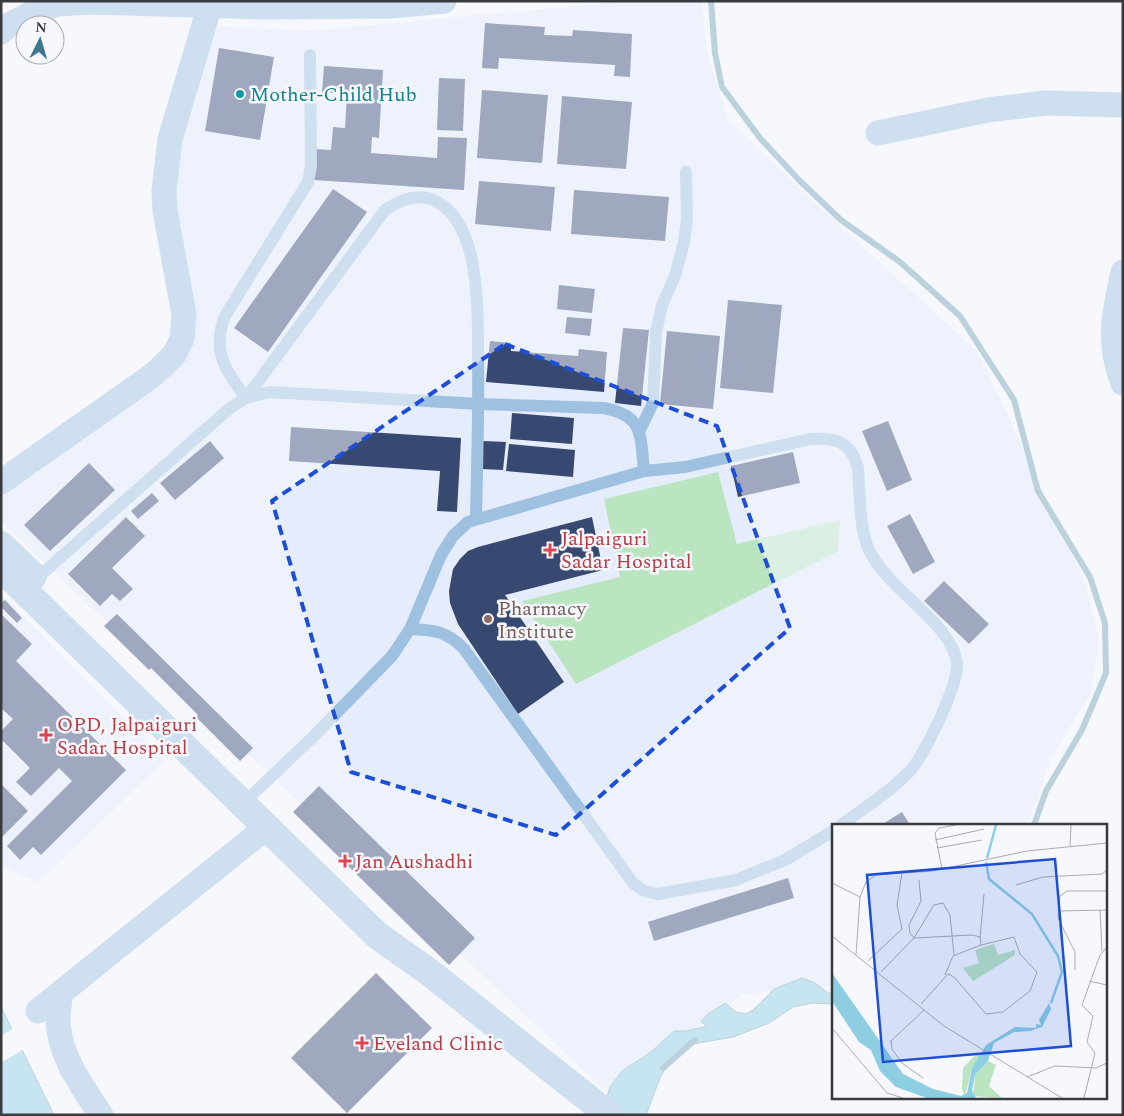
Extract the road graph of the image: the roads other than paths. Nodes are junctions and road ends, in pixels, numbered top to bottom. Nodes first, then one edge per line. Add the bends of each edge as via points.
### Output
1 (444, 1) edge
2 (210, 5) junction
3 (1, 32) edge
4 (310, 55) dead end
5 (1123, 105) edge
6 (878, 132) dead end
7 (686, 172) dead end
8 (1123, 272) edge
9 (1119, 310) edge
10 (1123, 383) edge
11 (246, 398) junction
12 (479, 404) junction
13 (640, 432) junction
14 (644, 471) junction
15 (1, 482) edge
16 (476, 519) junction
17 (1, 545) edge
18 (1, 568) edge
19 (36, 579) junction
20 (410, 629) junction
21 (254, 793) junction
22 (842, 824) edge
23 (267, 827) junction
24 (832, 832) edge
25 (429, 972) junction
26 (60, 993) junction
27 (38, 1011) dead end
28 (101, 1115) edge
29 (609, 1115) edge

1 - 2 street via 391,6
2 - 3 street via 58,4 32,13
2 - 15 street via 170,139 164,191 184,315 182,339 174,355 153,375
4 - 11 lane via 311,166 308,182 225,316 219,336 224,365
5 - 6 street via 1045,104 988,110
7 - 13 lane via 684,242 675,276 662,305 656,333 653,403
8 - 9 street
9 - 10 street via 1112,328 1114,352
11 - 12 lane via 278,392
11 - 12 lane via 385,210 414,197 438,202 446,208 464,236 471,258 478,308
11 - 19 lane via 230,408
12 - 13 lane via 616,410 625,414
12 - 16 lane
13 - 14 lane
14 - 16 lane
14 - 22 lane via 685,467 811,439 834,440 851,450 858,468 868,549 878,564 942,632 953,649 957,664 945,705 926,746 910,770 886,793
16 - 20 lane via 468,522 447,544
17 - 19 street
18 - 23 street
19 - 21 street
20 - 21 lane via 392,656
20 - 24 lane via 443,633 454,638 464,649 633,883 644,891 658,894 736,880 785,860
21 - 25 street via 393,923
23 - 25 street via 378,936
23 - 26 street
25 - 29 street
26 - 27 street
26 - 28 street via 58,1020 62,1046

